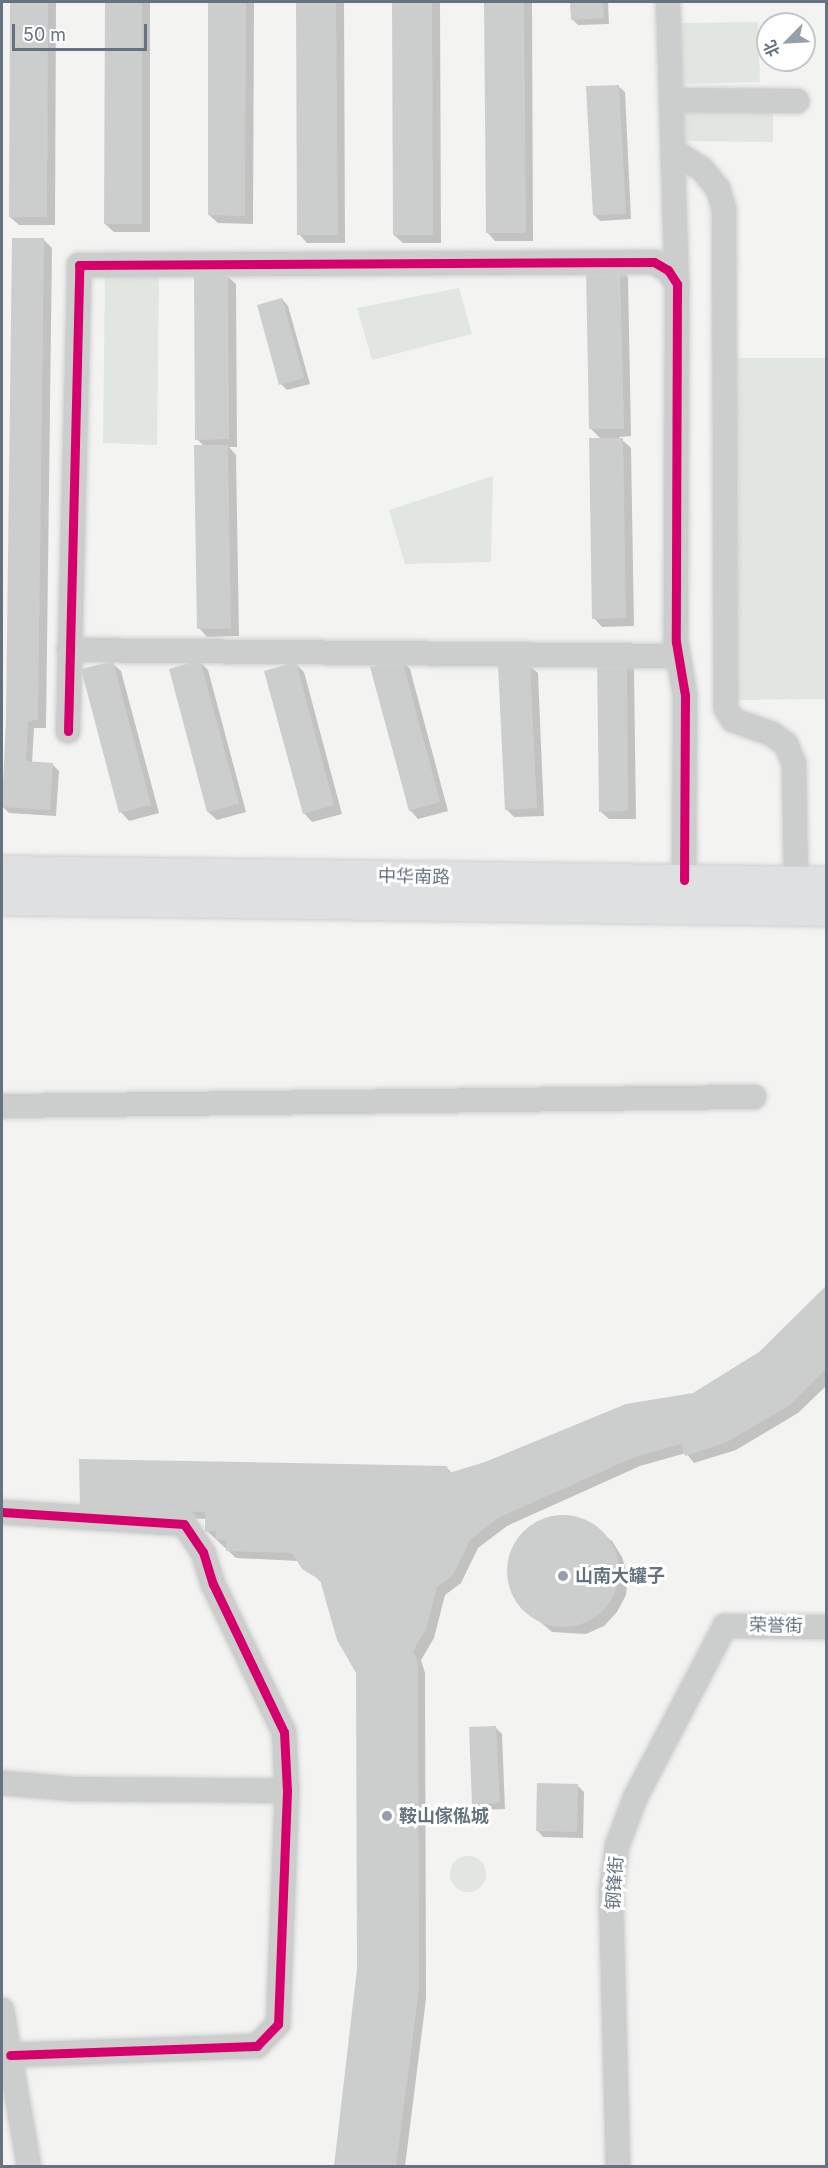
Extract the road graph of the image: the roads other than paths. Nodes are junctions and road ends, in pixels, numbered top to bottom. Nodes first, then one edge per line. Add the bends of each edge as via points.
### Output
1 (668, 2) edge
2 (673, 100) junction
3 (797, 101) dead end
4 (674, 151) junction
5 (676, 236) junction
6 (654, 262) junction
7 (677, 284) junction
8 (69, 651) junction
9 (678, 656) junction
10 (69, 731) dead end
11 (2, 871) edge
12 (684, 880) junction
13 (796, 882) junction
14 (826, 882) edge
15 (2, 900) edge
16 (826, 911) edge
17 (754, 1097) dead end
18 (2, 1106) edge
19 (2, 1512) edge
20 (725, 1626) joint
21 (826, 1627) edge
22 (2, 1783) edge
23 (287, 1791) junction
24 (2, 2010) edge
25 (10, 2055) junction
26 (29, 2166) edge
27 (618, 2166) edge

1 - 2 street
2 - 3 street
2 - 4 street
4 - 5 street
4 - 13 street via 702,169 718,189 724,209 726,708 742,726 772,734 786,744 794,764
5 - 6 street
5 - 7 street
6 - 7 street via 668,270
6 - 8 street via 80,265
7 - 9 street
8 - 9 street
8 - 10 street
9 - 12 street via 685,695
11 - 12 main road, 中华南路
12 - 13 main road, 中华南路
13 - 14 main road, 中华南路
15 - 16 main road, 中华南路
17 - 18 street
19 - 23 street via 184,1524 203,1552 213,1584 284,1732
20 - 21 street, 荣誉街
20 - 27 street, 钢锋街 via 634,1797 617,1846 611,1893
22 - 23 street via 74,1789
23 - 25 street via 278,2024 257,2046
24 - 25 street
25 - 26 street

